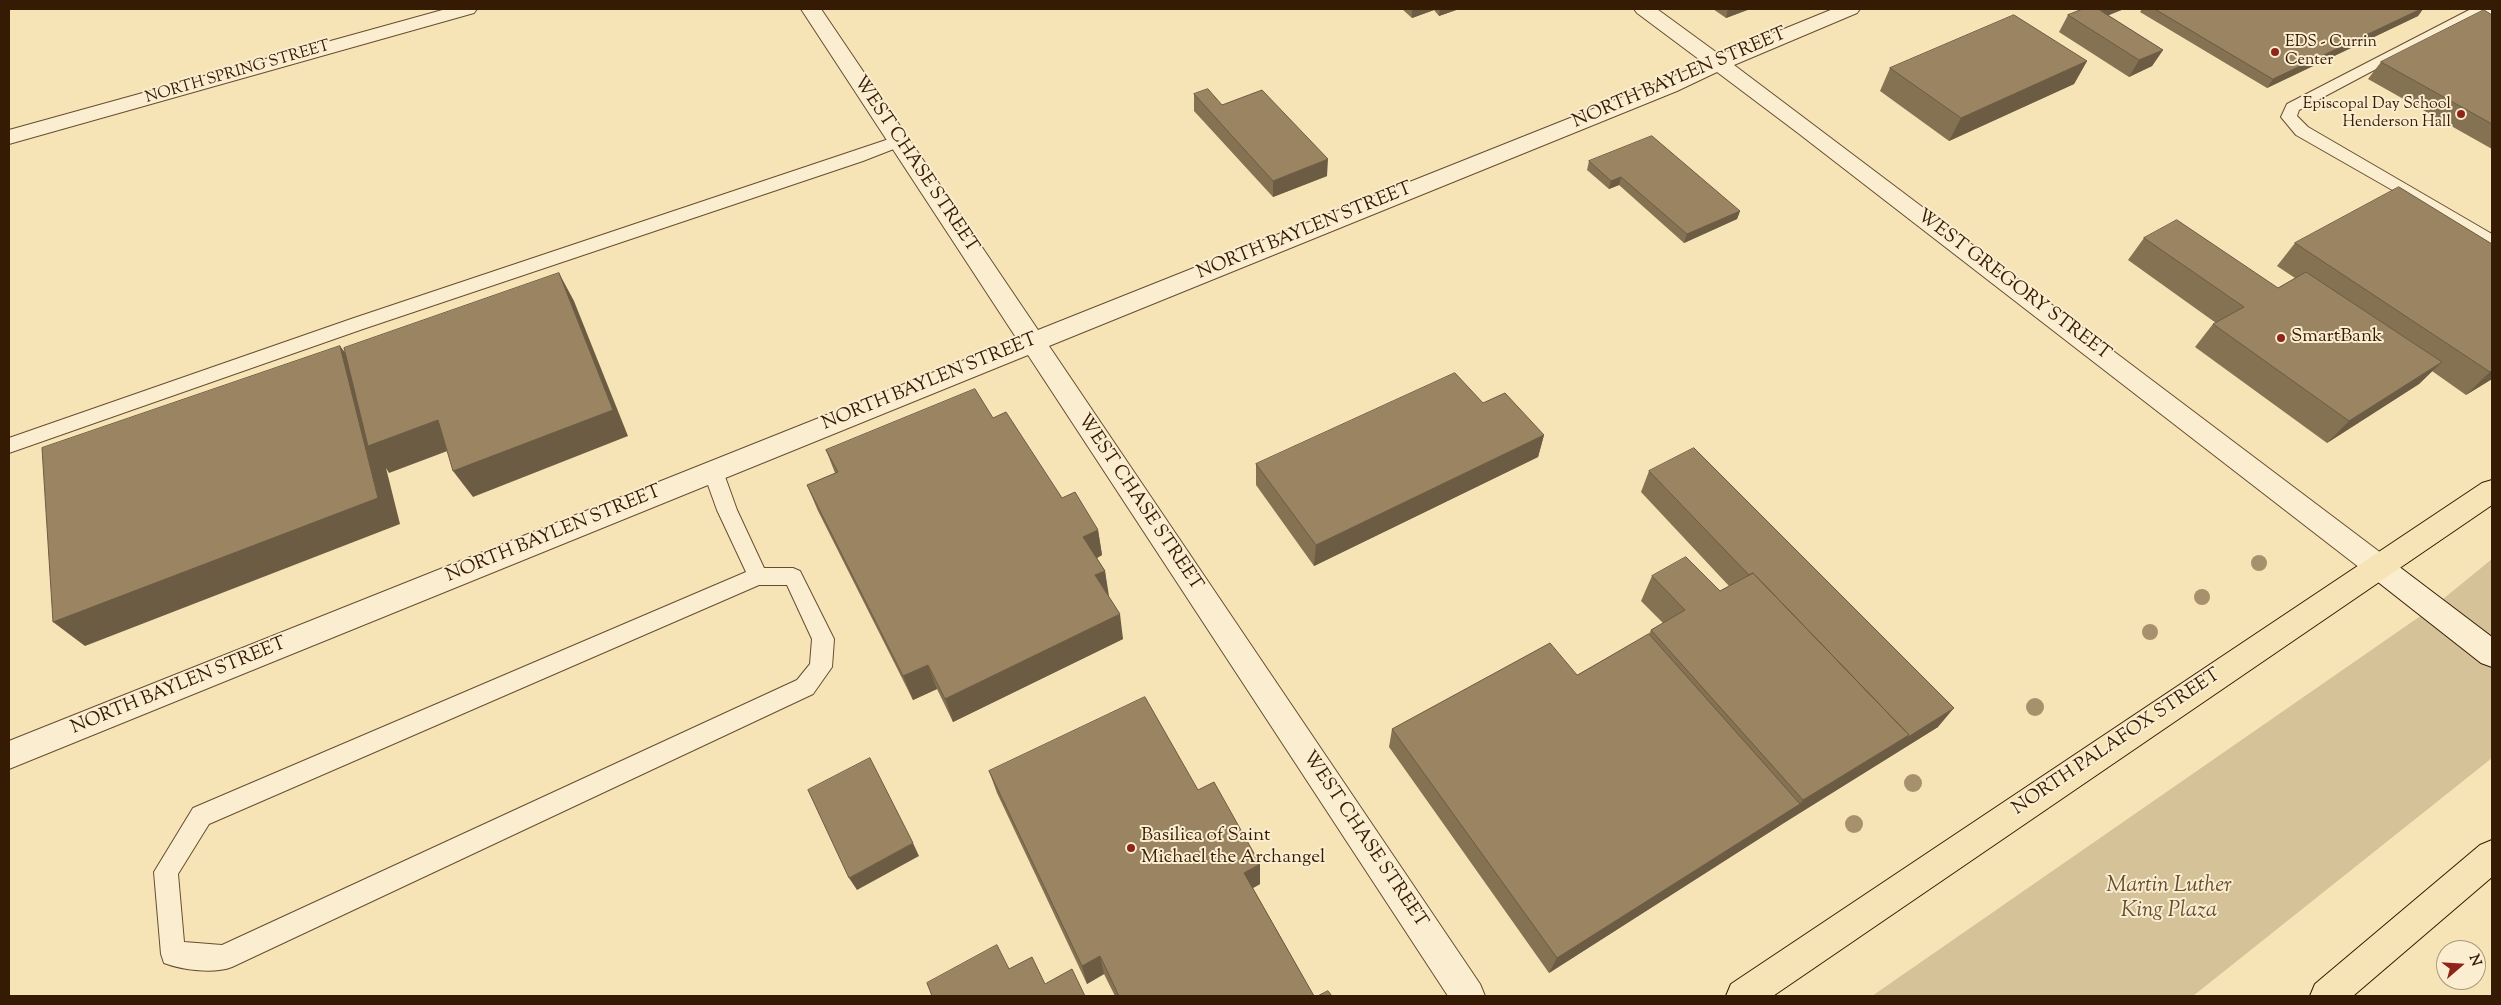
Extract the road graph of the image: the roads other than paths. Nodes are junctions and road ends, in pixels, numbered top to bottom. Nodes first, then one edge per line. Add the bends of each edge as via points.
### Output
1 (467, 9) edge
2 (811, 9) edge
3 (1644, 9) edge
4 (1850, 9) edge
5 (2482, 9) edge
6 (2492, 14) edge
7 (1718, 63) junction
8 (9, 137) edge
9 (898, 141) junction
10 (2492, 240) edge
11 (1032, 342) junction
12 (9, 446) edge
13 (713, 471) junction
14 (2492, 492) edge
15 (2378, 567) junction
16 (758, 576) junction
17 (2492, 654) edge
18 (9, 755) edge
19 (2492, 856) edge
20 (1468, 996) edge
21 (1743, 996) edge
22 (2327, 996) edge

1 - 8 street, NORTH SPRING STREET
2 - 9 street, WEST CHASE STREET
3 - 7 street, WEST GREGORY STREET
4 - 7 street, NORTH BAYLEN STREET
5 - 6 street
5 - 10 lane via 2293,108 2289,117 2302,131
7 - 11 street, NORTH BAYLEN STREET via 1670,86
7 - 15 street, WEST GREGORY STREET
9 - 11 street, WEST CHASE STREET
9 - 12 lane
11 - 13 street, NORTH BAYLEN STREET
11 - 20 street, WEST CHASE STREET
13 - 16 lane
13 - 18 street, NORTH BAYLEN STREET
14 - 15 main road, NORTH PALAFOX STREET
15 - 17 street, WEST GREGORY STREET
15 - 21 main road, NORTH PALAFOX STREET
16 - 16 lane via 201,816 166,872 173,954 223,958 805,687 821,667 824,639 793,577
19 - 22 main road

